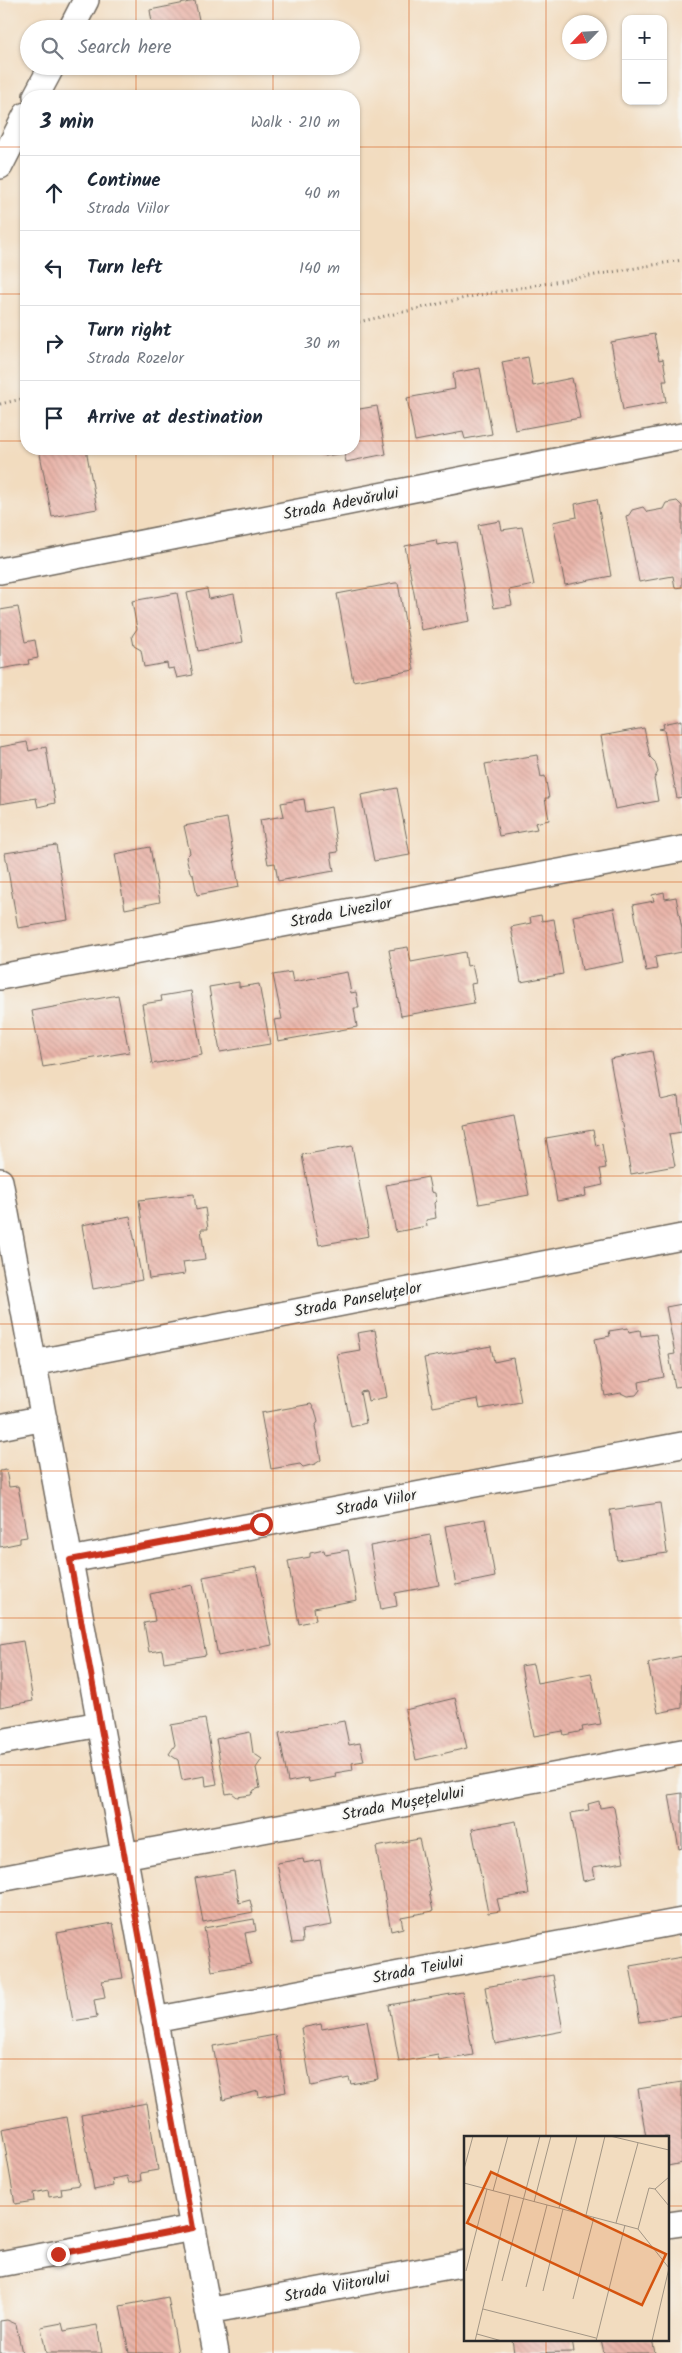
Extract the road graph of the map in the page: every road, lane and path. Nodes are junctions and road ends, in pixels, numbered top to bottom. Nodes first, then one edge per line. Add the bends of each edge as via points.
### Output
1 (86, 0) edge
2 (76, 20) edge
3 (47, 75) edge
4 (39, 90) edge
5 (20, 128) edge
6 (0, 166) edge
7 (682, 260) edge
8 (360, 323) edge
9 (20, 399) edge
10 (0, 404) edge
11 (682, 436) edge
12 (0, 571) edge
13 (682, 850) edge
14 (0, 977) edge
15 (0, 1181) edge
16 (682, 1237) edge
17 (33, 1363) junction
18 (44, 1418) junction
19 (0, 1427) edge
20 (682, 1445) edge
21 (70, 1560) junction
22 (100, 1724) junction
23 (0, 1742) edge
24 (682, 1752) edge
25 (124, 1856) junction
26 (0, 1879) edge
27 (682, 1920) edge
28 (154, 2020) junction
29 (193, 2228) junction
30 (464, 2263) edge
31 (0, 2264) edge
32 (208, 2311) junction
33 (216, 2353) edge

1 - 2 street
3 - 4 street
5 - 6 street
7 - 8 path via 474,296
9 - 10 path
11 - 12 street, Strada Adevărului
13 - 14 street, Strada Livezilor
15 - 17 street
16 - 17 street, Strada Panseluțelor
17 - 18 street
18 - 19 street
18 - 21 street
20 - 21 street, Strada Viilor
21 - 22 street
22 - 23 street
22 - 25 street
24 - 25 street, Strada Mușețelului
25 - 26 street, Strada Mușețelului
25 - 28 street
27 - 28 street, Strada Teiului
28 - 29 street
29 - 31 street
29 - 32 street
30 - 32 street, Strada Viitorului
32 - 33 street

